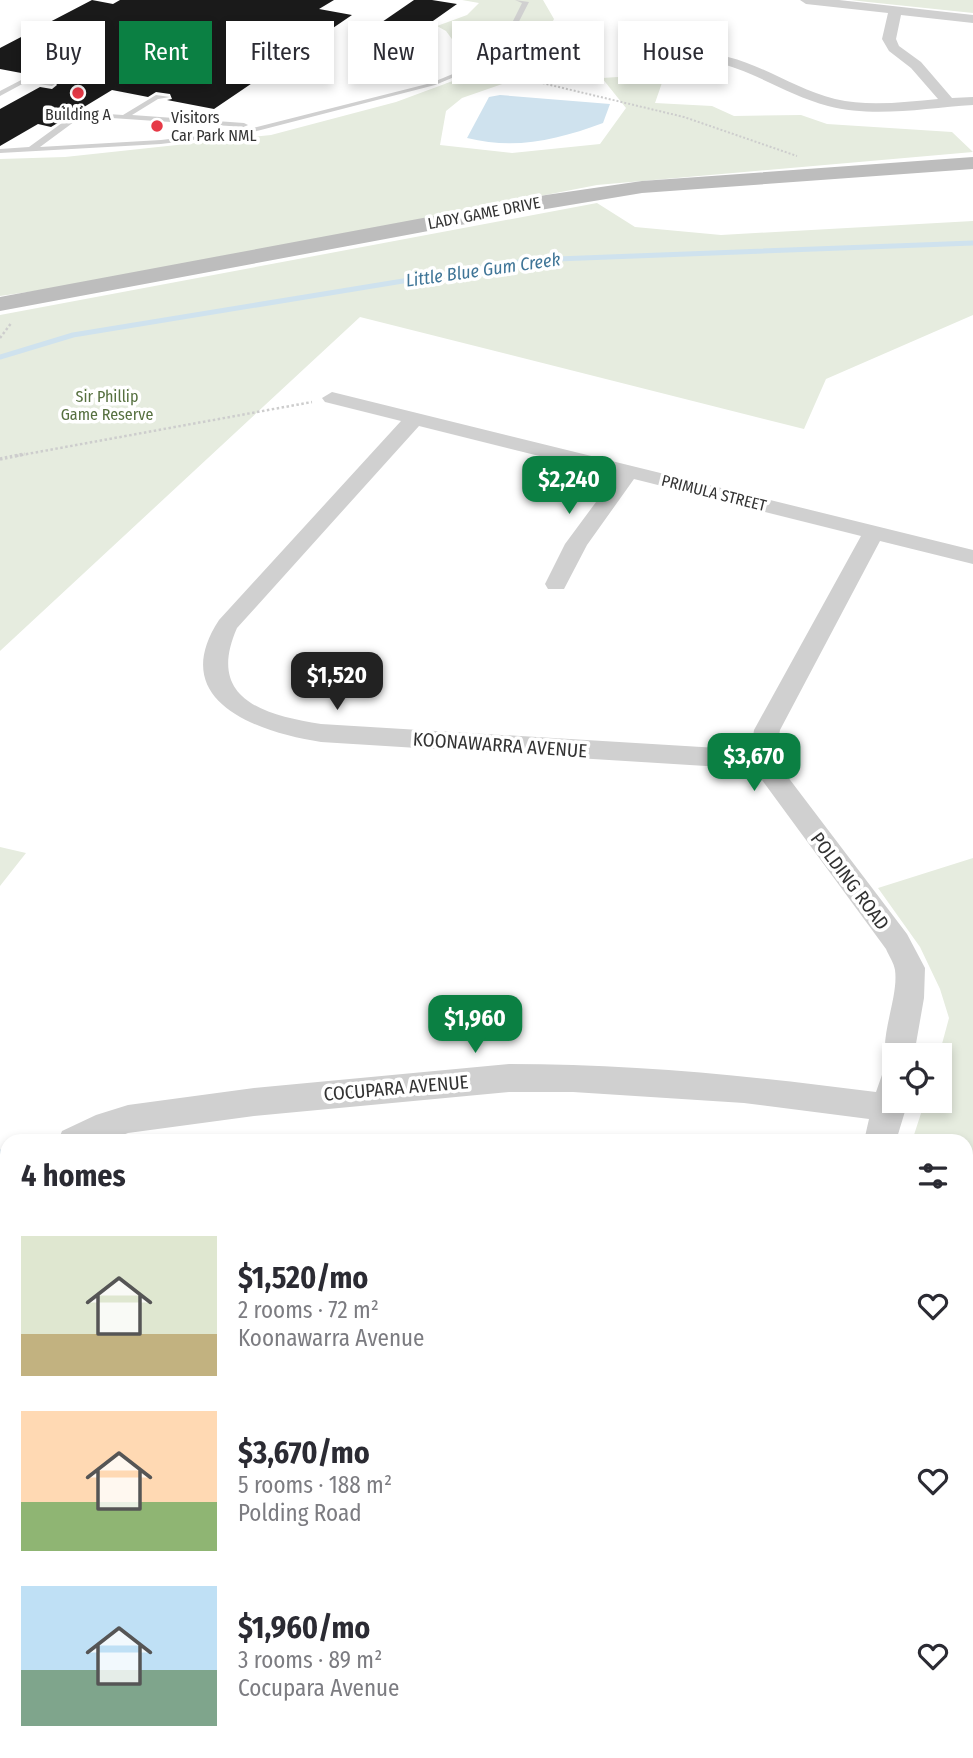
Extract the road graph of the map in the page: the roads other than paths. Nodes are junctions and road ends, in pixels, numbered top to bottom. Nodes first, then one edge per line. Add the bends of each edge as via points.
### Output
1 (806, 0) edge
2 (523, 1) edge
3 (895, 11) junction
4 (973, 19) edge
5 (728, 61) dead end
6 (21, 82) edge
7 (0, 94) edge
8 (166, 97) dead end
9 (973, 101) edge
10 (948, 102) junction
11 (80, 114) junction
12 (126, 116) junction
13 (57, 120) dead end
14 (268, 127) junction
15 (41, 129) dead end
16 (39, 143) junction
17 (30, 150) junction
18 (0, 151) edge
19 (973, 163) edge
20 (0, 304) edge
21 (332, 398) road end
22 (415, 418) junction
23 (629, 471) junction
24 (873, 534) junction
25 (973, 557) edge
26 (556, 584) dead end
27 (762, 760) junction
28 (901, 1043) edge
29 (882, 1095) edge
30 (887, 1113) edge
31 (88, 1134) edge
32 (882, 1134) edge

1 - 3 street
2 - 14 lane via 508,40 474,67 433,84
3 - 4 street
3 - 10 street via 890,39 894,48 916,65
5 - 10 street via 841,105
6 - 7 lane
8 - 12 lane via 156,97
9 - 10 street
11 - 12 lane
11 - 13 lane
11 - 16 lane
12 - 14 lane
14 - 17 lane via 162,142
15 - 16 lane
16 - 17 lane
17 - 18 lane
19 - 20 main road, LADY GAME DRIVE via 693,181 545,202
21 - 22 street, PRIMULA STREET
22 - 23 street, PRIMULA STREET
22 - 27 street, KOONAWARRA AVENUE via 227,625 213,662 219,684 236,705 264,722 321,733
23 - 24 street, PRIMULA STREET
23 - 26 street via 576,544
24 - 25 street, PRIMULA STREET
24 - 27 street via 767,730
27 - 28 street, POLDING ROAD via 897,942 910,968
29 - 31 street, COCUPARA AVENUE via 509,1078 254,1102 128,1119
30 - 32 street

